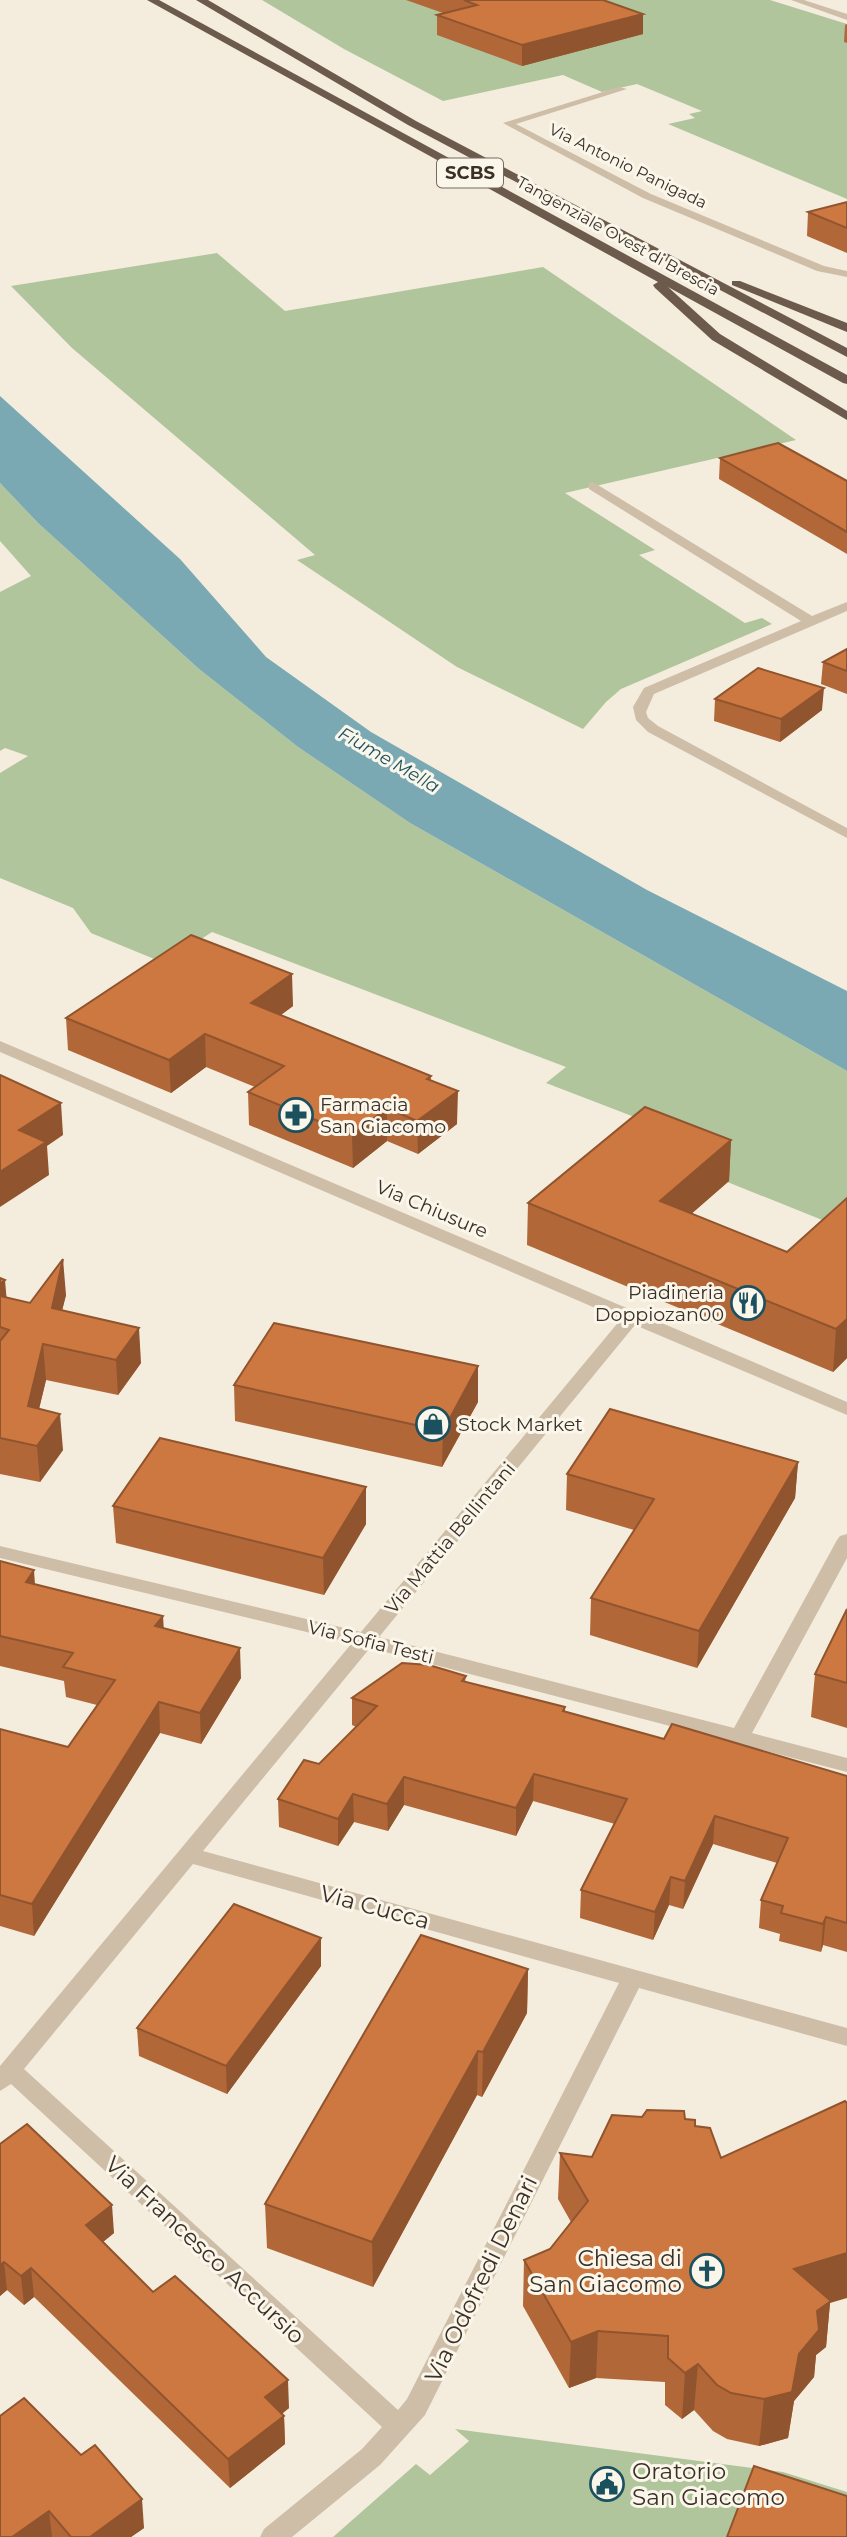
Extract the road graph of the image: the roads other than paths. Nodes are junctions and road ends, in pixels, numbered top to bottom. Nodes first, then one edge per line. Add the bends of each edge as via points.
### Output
1 (139, 0) edge
2 (152, 0) edge
3 (201, 0) edge
4 (222, 0) edge
5 (795, 0) edge
6 (819, 0) edge
7 (808, 4) junction
8 (176, 13) junction
9 (847, 17) edge
10 (326, 74) junction
11 (622, 89) dead end
12 (670, 259) junction
13 (635, 263) junction
14 (847, 274) edge
15 (847, 328) edge
16 (847, 353) edge
17 (847, 380) edge
18 (845, 415) edge
19 (593, 486) dead end
20 (847, 606) edge
21 (810, 621) junction
22 (847, 834) edge
23 (0, 1046) edge
24 (631, 1318) junction
25 (847, 1409) edge
26 (847, 1540) edge
27 (0, 1552) edge
28 (366, 1640) junction
29 (740, 1737) junction
30 (847, 1765) edge
31 (188, 1855) junction
32 (633, 1979) junction
33 (847, 2037) edge
34 (5, 2076) edge
35 (400, 2428) junction
36 (273, 2537) edge

1 - 8 highway
2 - 8 highway, Tangenziale Ovest di Brescia / SCBS
3 - 10 highway, Tangenziale Ovest di Brescia / SCBS
4 - 10 highway via 288,41
5 - 7 street
6 - 7 street
7 - 9 street
8 - 13 highway, Tangenziale Ovest di Brescia / SCBS
10 - 12 highway, Tangenziale Ovest di Brescia / SCBS
11 - 14 street, Via Antonio Panigada via 508,123 647,196 821,270
12 - 15 highway
12 - 16 highway, Tangenziale Ovest di Brescia / SCBS
13 - 17 highway, Tangenziale Ovest di Brescia / SCBS
13 - 18 highway via 716,337
19 - 21 street
20 - 21 street
21 - 22 street via 649,691 637,711 642,722 653,729
23 - 24 street, Via Chiusure
24 - 25 street, Via Chiusure
24 - 28 street, Via Mattia Bellintani
26 - 29 street
27 - 28 street, Via Sofia Testi
28 - 29 street, Via Sofia Testi
28 - 31 street, Via Mattia Bellintani
29 - 30 street, Via Sofia Testi
31 - 32 street, Via Cucca
31 - 34 street
32 - 33 street, Via Cucca
32 - 35 street, Via Odofredi Denari via 429,2385
34 - 35 street, Via Francesco Accursio
35 - 36 street, Via Odofredi Denari

